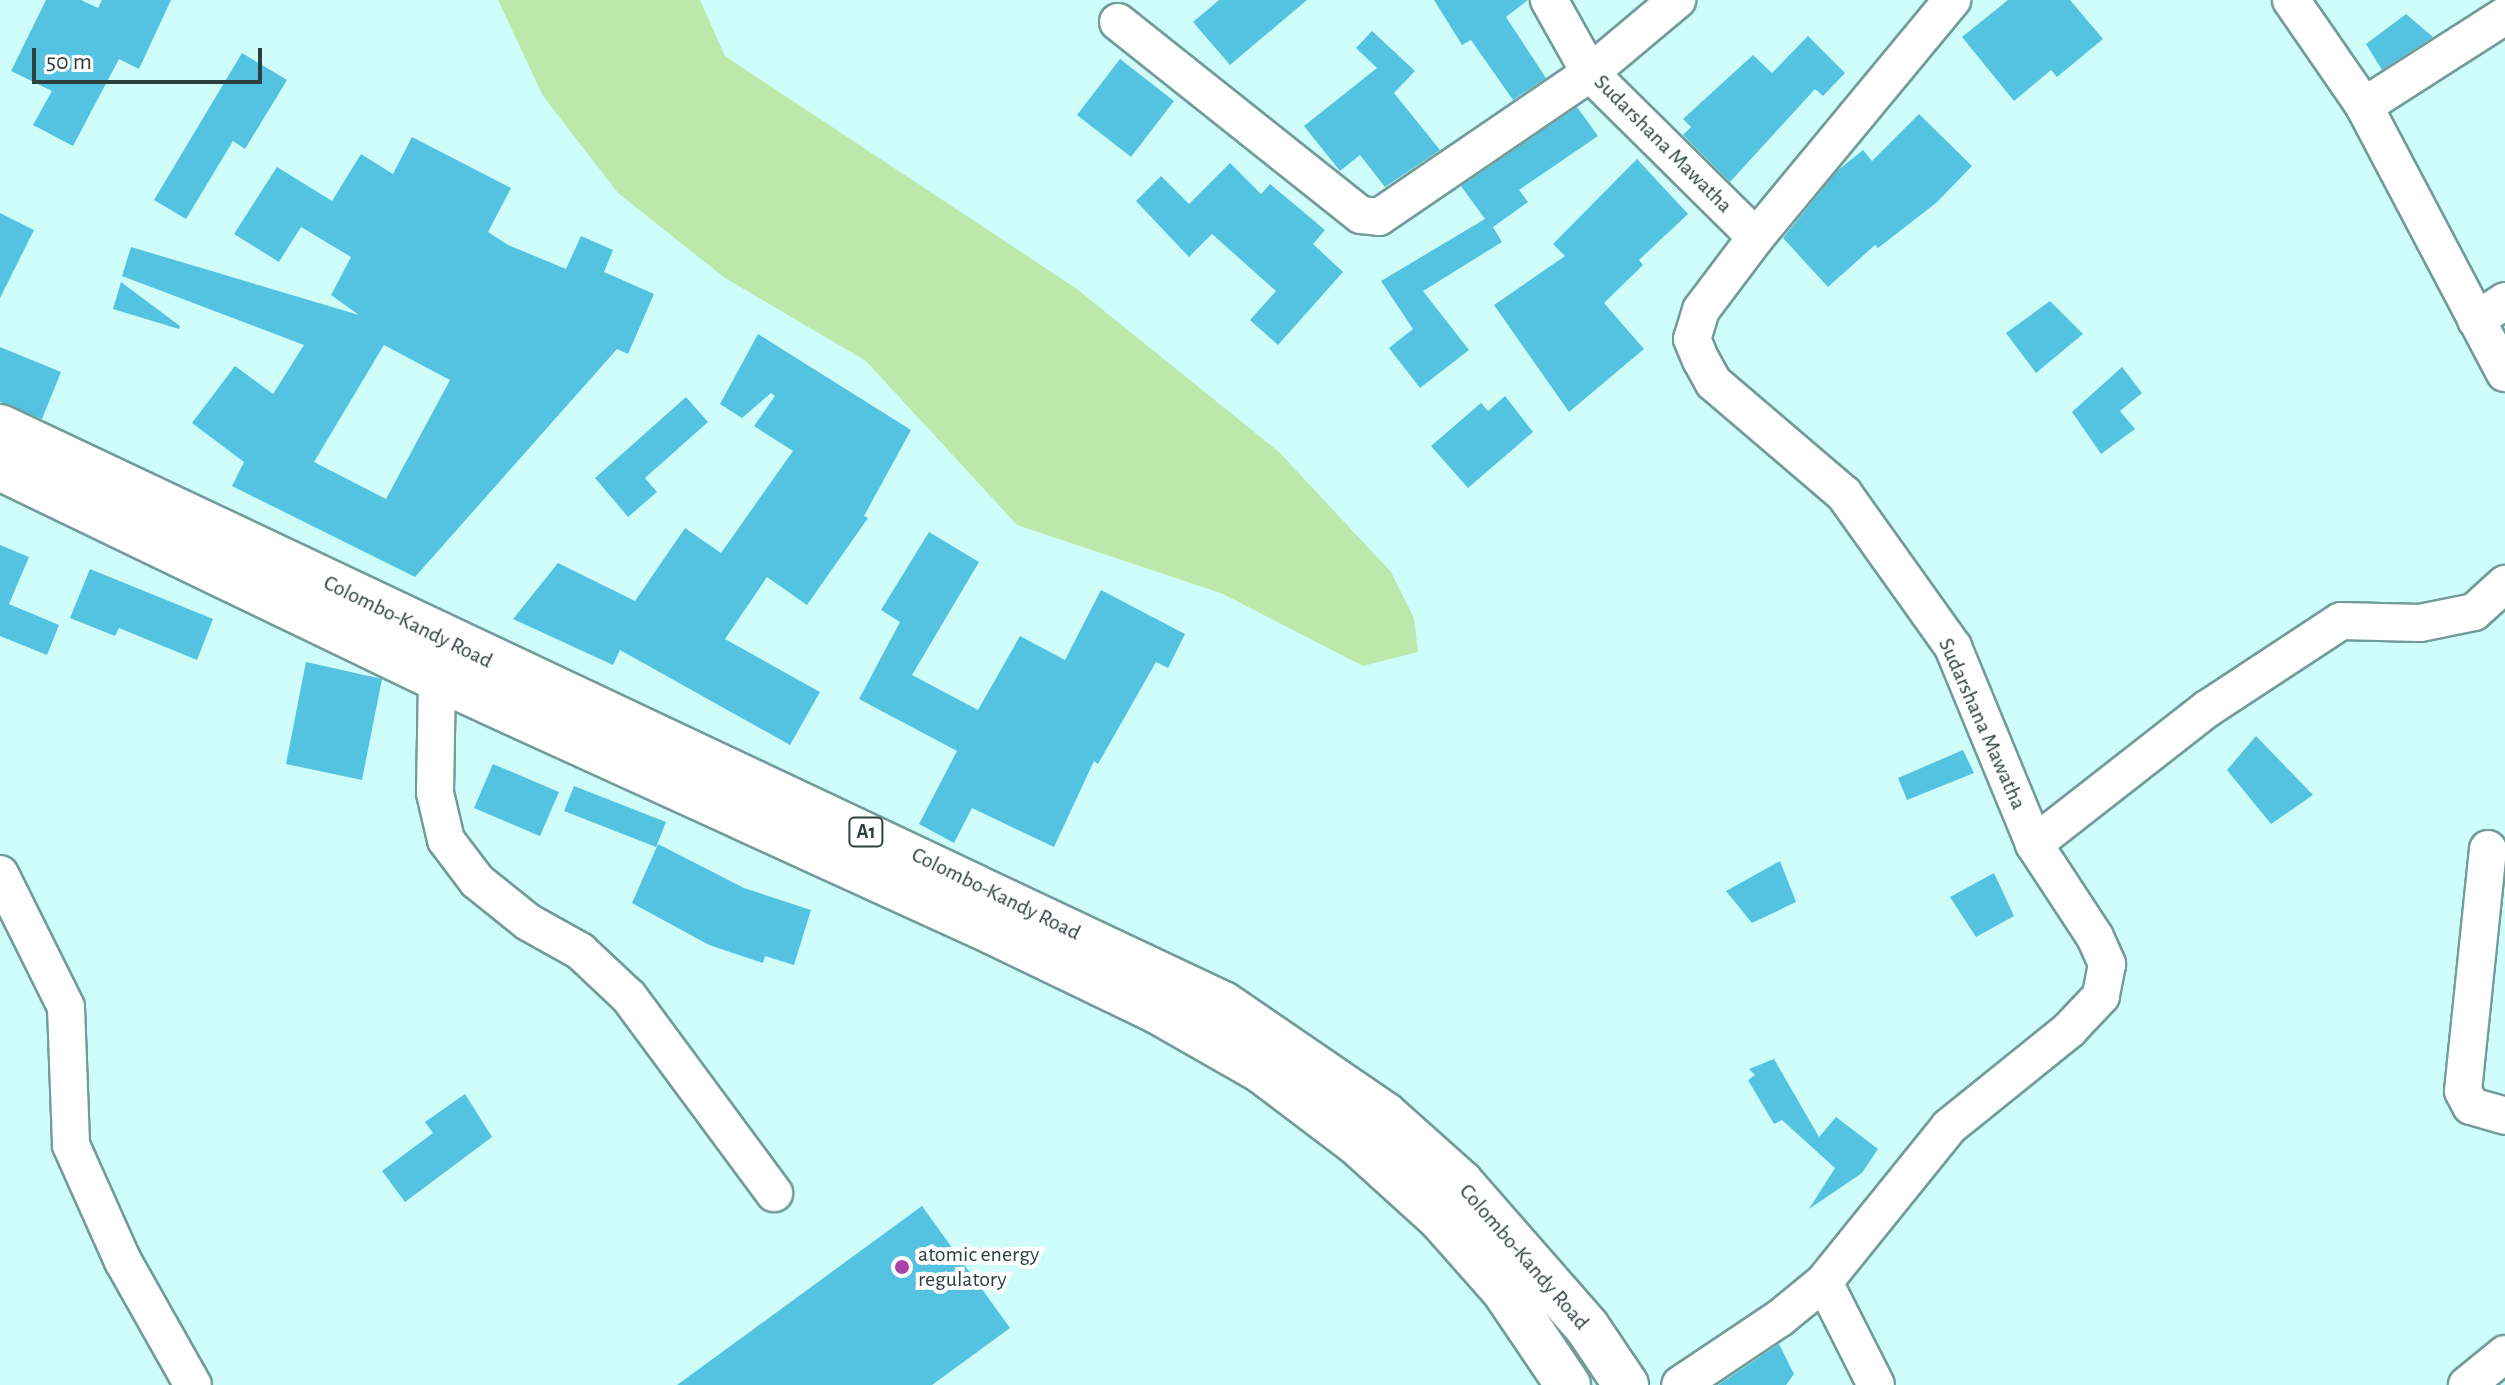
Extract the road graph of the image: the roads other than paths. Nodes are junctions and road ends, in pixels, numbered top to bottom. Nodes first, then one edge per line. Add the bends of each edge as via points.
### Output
1 (1549, 0) edge
2 (1677, 0) edge
3 (1952, 0) edge
4 (2291, 0) edge
5 (2505, 16) edge
6 (1118, 22) dead end
7 (1590, 73) junction
8 (2364, 106) junction
9 (1756, 237) junction
10 (2490, 310) edge
11 (2505, 373) edge
12 (0, 427) edge
13 (0, 468) edge
14 (2505, 584) edge
15 (437, 678) junction
16 (2034, 844) junction
17 (2488, 849) dead end
18 (0, 874) edge
19 (2505, 1116) edge
20 (774, 1193) dead end
21 (1824, 1282) junction
22 (2505, 1354) edge
23 (193, 1385) edge
24 (1568, 1385) edge
25 (1626, 1385) edge
26 (1680, 1385) edge
27 (1876, 1385) edge
28 (2467, 1385) edge

1 - 7 street, Sudarshana Mawatha
2 - 7 street
3 - 9 street
4 - 8 street
5 - 8 street
6 - 7 street via 1361,215 1370,216 1398,207
7 - 9 street, Sudarshana Mawatha
8 - 10 street
9 - 16 street, Sudarshana Mawatha via 1701,310 1692,339 1701,360 1714,383 1844,494 1953,647
10 - 11 street
12 - 25 highway, Colombo-Kandy Road / A1 via 1223,1004 1385,1115 1461,1183 1587,1327
13 - 15 highway, Colombo-Kandy Road / A1
14 - 16 street via 2474,612 2420,623 2341,621 2207,709
15 - 20 street via 435,793 446,840 477,881 528,922 580,951 629,997
15 - 24 highway, Colombo-Kandy Road / A1 via 993,932 1157,1011 1262,1071 1356,1142 1439,1217 1503,1289
16 - 21 street, Sudarshana Mawatha via 2107,964 2101,996 2069,1030 1949,1127
17 - 19 street via 2463,1091 2471,1106
18 - 23 street via 66,1007 71,1145 123,1261
21 - 26 street, Sudarshana Mawatha
21 - 27 street
22 - 28 street

